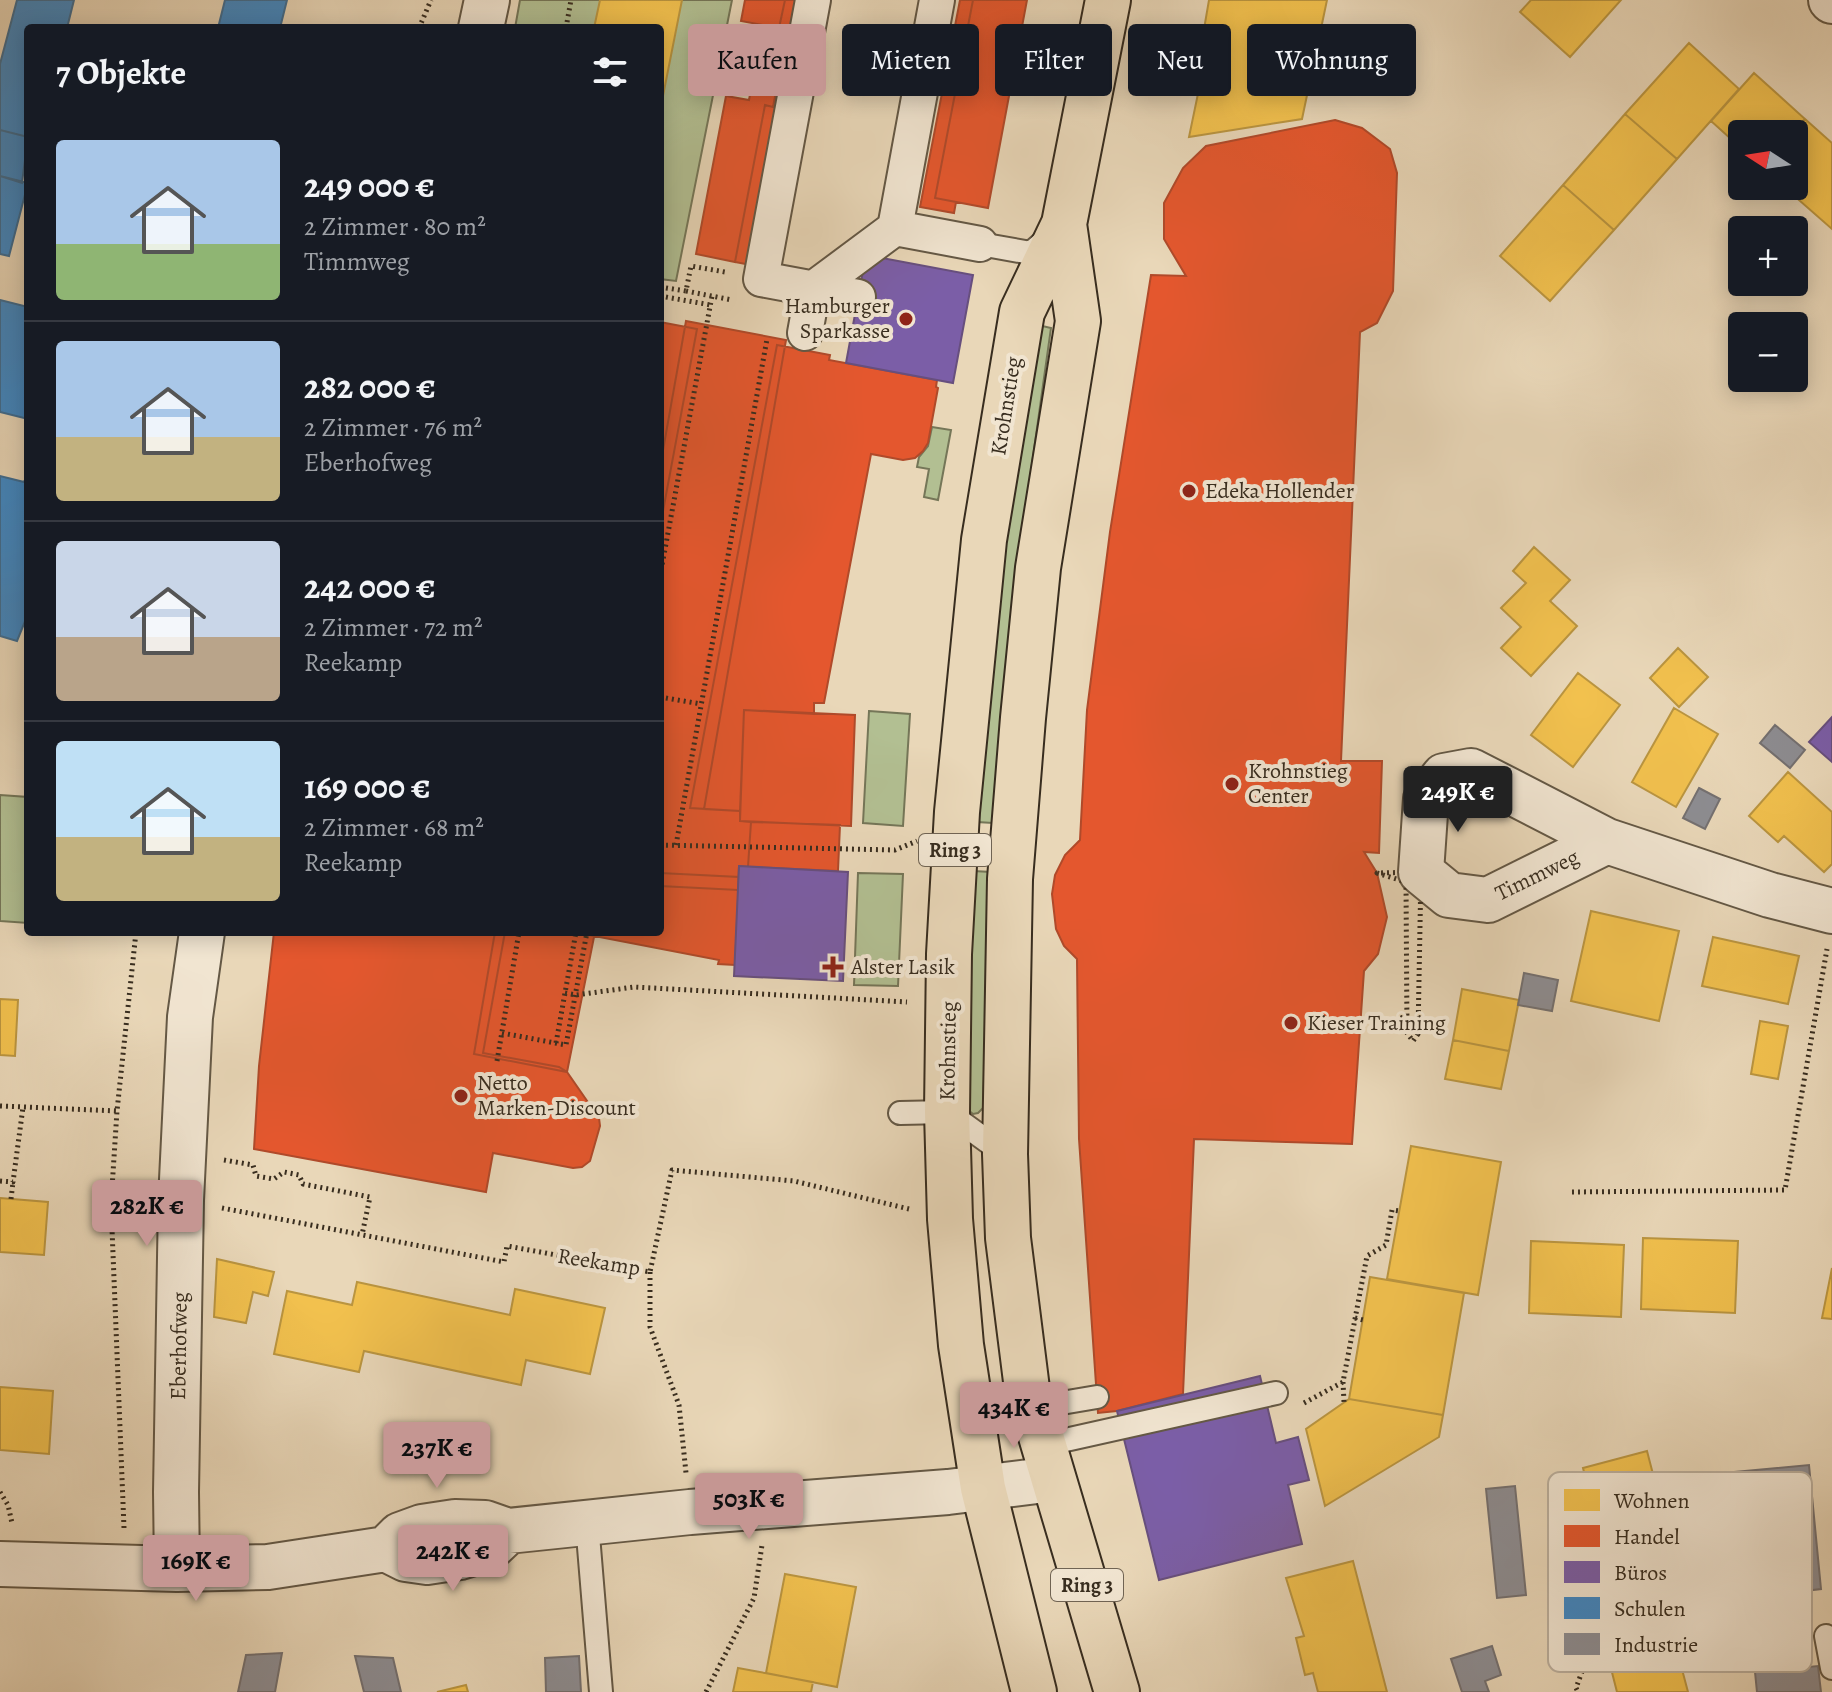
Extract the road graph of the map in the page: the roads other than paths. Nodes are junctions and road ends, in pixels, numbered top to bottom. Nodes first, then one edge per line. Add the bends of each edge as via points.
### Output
1 (487, 0) edge
2 (813, 0) edge
3 (937, 0) edge
4 (1108, 0) edge
5 (482, 24) edge
6 (1064, 224) junction
7 (895, 228) junction
8 (980, 244) joint
9 (813, 289) junction
10 (858, 297) dead end
11 (805, 333) dead end
12 (1607, 841) junction
13 (1831, 923) edge
14 (201, 936) edge
15 (947, 1112) junction
16 (900, 1113) dead end
17 (1005, 1154) junction
18 (1276, 1393) road end
19 (1097, 1397) dead end
20 (1043, 1444) junction
21 (983, 1488) junction
22 (587, 1523) junction
23 (0, 1564) edge
24 (177, 1569) junction
25 (1826, 1636) dead end
26 (1832, 1668) edge
27 (601, 1692) edge
28 (1034, 1692) edge
29 (1117, 1692) edge

1 - 5 street
2 - 9 street via 761,279
3 - 7 street
4 - 6 main road, Krohnstieg / Ring 3
6 - 8 lane via 1031,253
6 - 15 main road, Krohnstieg / Ring 3 via 1022,312 984,540 957,812
6 - 17 main road, Krohnstieg / Ring 3 via 1078,321 1038,568 1023,718 1010,879
7 - 8 street
7 - 9 street
9 - 10 street
9 - 11 street
12 - 12 street, Timmweg via 1488,900 1449,895 1421,872 1426,799 1444,776 1471,771
12 - 13 street, Timmweg via 1770,895
14 - 24 street, Eberhofweg via 190,1017 181,1200
15 - 16 lane
15 - 17 lane
15 - 21 main road, Krohnstieg / Ring 3 via 961,1345
17 - 20 main road, Krohnstieg / Ring 3 via 1019,1335
18 - 20 lane
19 - 20 lane
20 - 21 street
20 - 29 main road, Krohnstieg / Ring 3
21 - 22 street
21 - 28 main road, Krohnstieg / Ring 3
22 - 24 street via 508,1531 490,1548 427,1562 386,1549 268,1567
22 - 27 lane
23 - 24 street
25 - 26 lane

